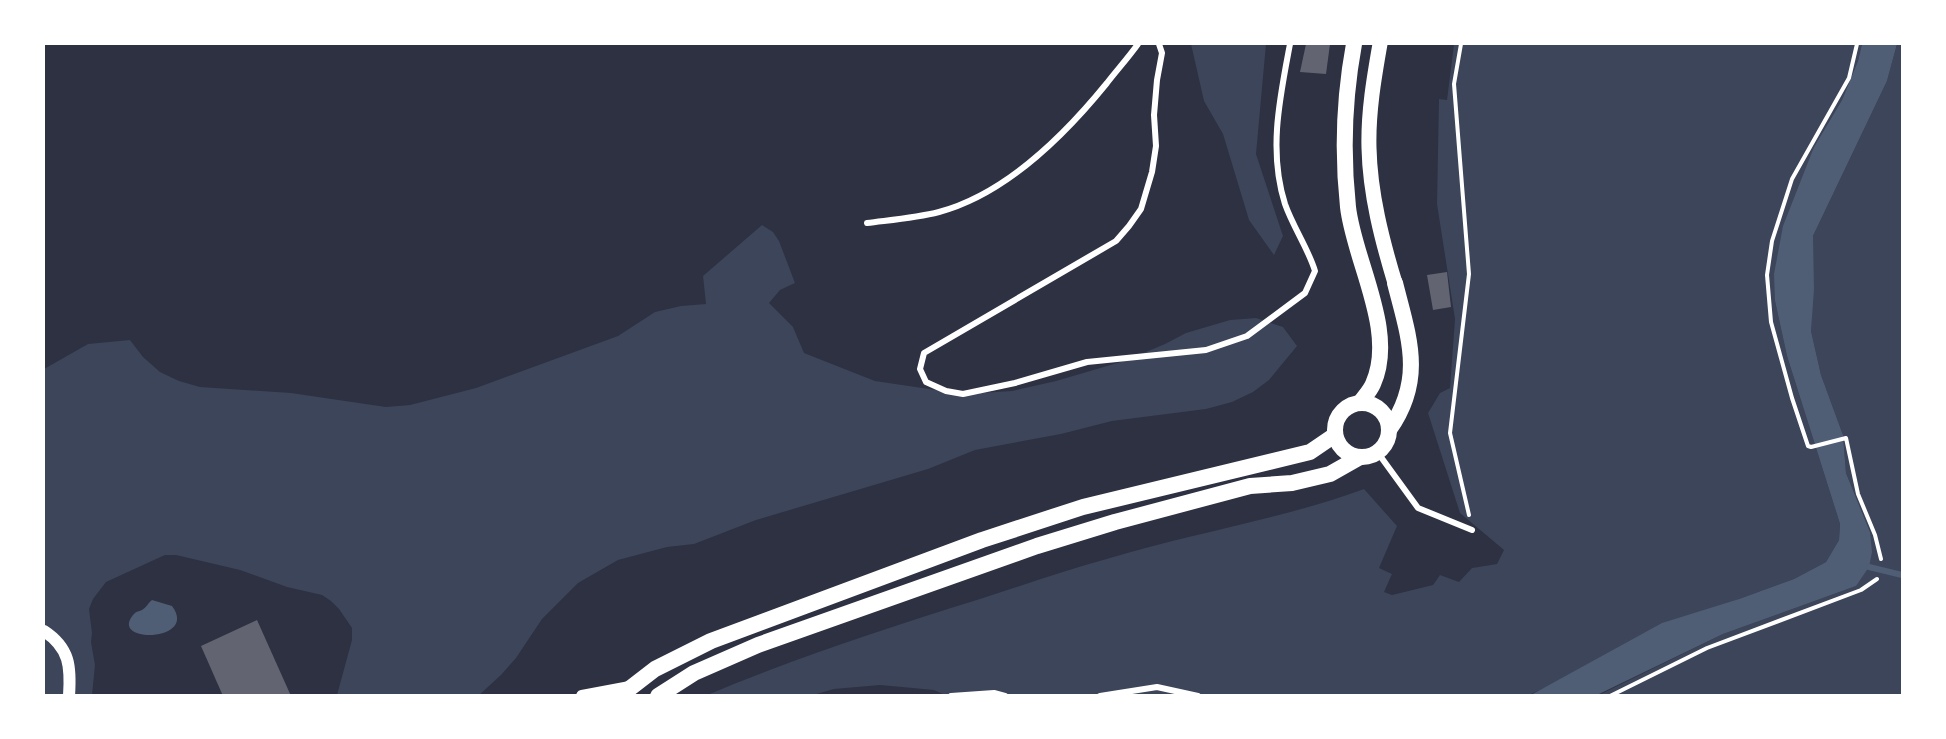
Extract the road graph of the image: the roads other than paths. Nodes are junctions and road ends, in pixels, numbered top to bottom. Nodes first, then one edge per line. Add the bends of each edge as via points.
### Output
1 (1138, 44) edge
2 (1159, 44) edge
3 (1290, 44) edge
4 (1354, 44) edge
5 (1380, 44) edge
6 (867, 224) dead end
7 (1395, 283) joint
8 (1360, 403) junction
9 (1389, 429) junction
10 (1335, 435) junction
11 (1378, 453) junction
12 (1360, 457) junction
13 (1472, 530) road end
14 (44, 632) edge
15 (625, 691) edge
16 (69, 696) edge
17 (582, 696) edge
18 (658, 696) edge
19 (951, 696) edge
20 (1005, 696) edge
21 (1100, 696) edge
22 (1198, 696) edge

1 - 6 street via 1056,141 1018,171 971,200 938,212
2 - 3 street via 1162,53 1156,80 1156,146 1141,209 1116,241 924,353 920,369 926,382 963,394 1087,362 1206,350 1247,336 1305,293 1315,271 1285,202 1276,139
4 - 8 highway via 1343,135 1344,170 1348,210 1373,303 1381,353 1373,385
5 - 7 main road via 1372,88 1369,148 1383,244
7 - 9 highway via 1412,360 1401,414
8 - 9 highway via 1380,410
8 - 10 highway via 1340,413
9 - 11 highway via 1387,442
10 - 12 highway via 1344,450
10 - 15 highway via 1310,453 1083,507 982,540 711,641 655,669
11 - 12 highway
11 - 13 street via 1418,508
12 - 18 highway via 1330,474 1292,483 1250,486 1037,546 758,645 694,673
14 - 16 main road via 59,643 67,657
15 - 17 main road
19 - 20 street
21 - 22 street via 1157,687

